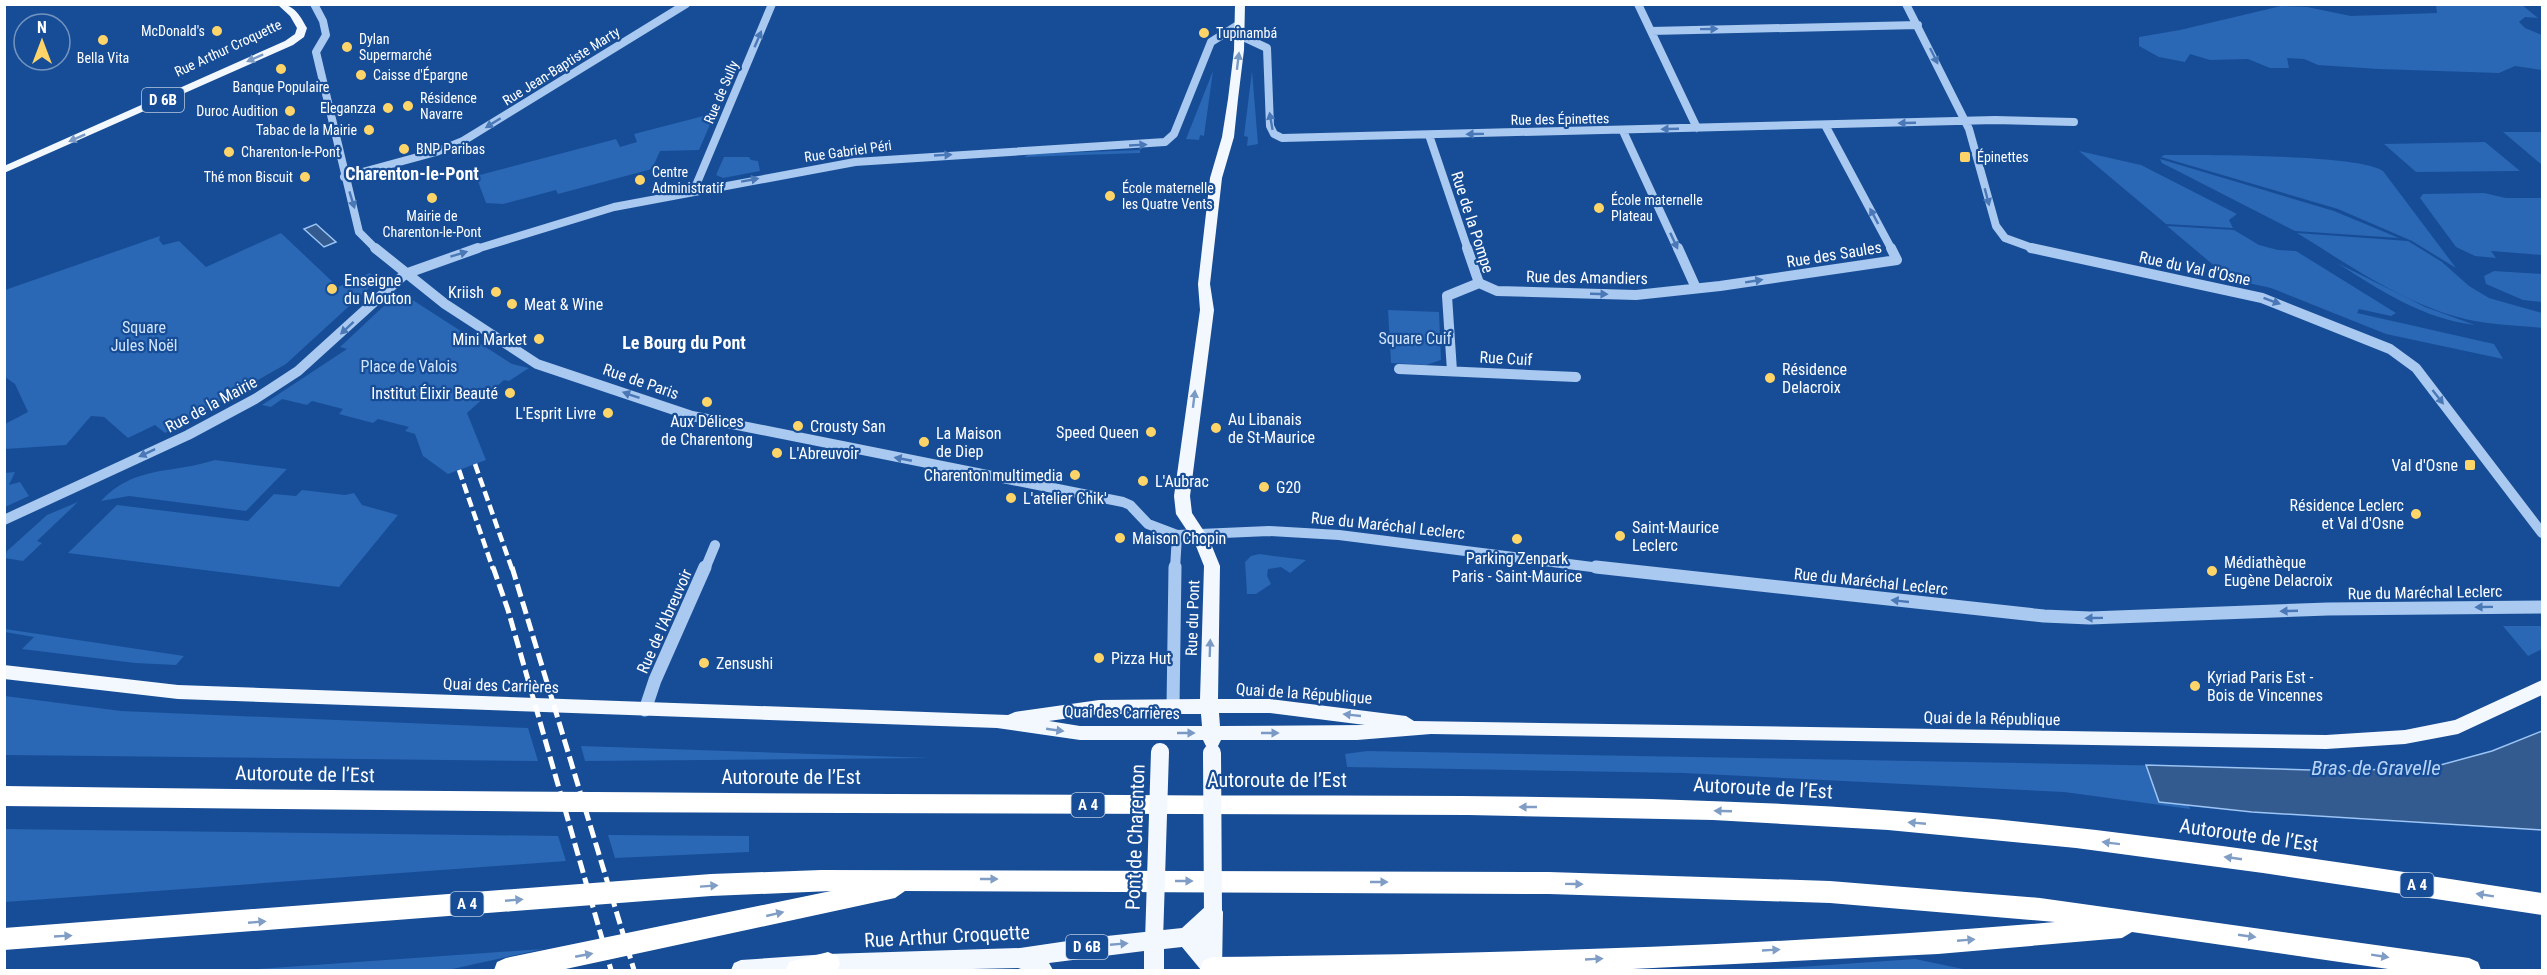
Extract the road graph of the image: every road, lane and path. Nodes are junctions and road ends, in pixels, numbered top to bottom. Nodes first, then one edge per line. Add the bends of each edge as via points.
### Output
1 (282, 4) edge
2 (314, 4) edge
3 (686, 4) edge
4 (772, 4) edge
5 (1240, 4) edge
6 (1638, 4) edge
7 (1906, 4) edge
8 (1918, 25) junction
9 (1238, 30) junction
10 (1651, 31) junction
11 (1966, 121) junction
12 (2074, 122) dead end
13 (1825, 125) junction
14 (1697, 128) junction
15 (1623, 131) junction
16 (1429, 135) junction
17 (4, 170) edge
18 (344, 177) junction
19 (694, 190) junction
20 (405, 274) junction
21 (1479, 283) junction
22 (1696, 288) junction
23 (1399, 369) dead end
24 (1452, 371) junction
25 (1576, 377) dead end
26 (4, 520) edge
27 (2542, 533) edge
28 (1177, 534) junction
29 (1198, 534) junction
30 (715, 545) dead end
31 (2542, 607) edge
32 (4, 672) edge
33 (2542, 687) edge
34 (1212, 706) junction
35 (1173, 707) junction
36 (645, 710) junction
37 (997, 721) junction
38 (1431, 727) junction
39 (1211, 733) junction
40 (1160, 742) junction
41 (4, 795) edge
42 (930, 879) junction
43 (2542, 904) edge
44 (1213, 912) junction
45 (2159, 924) junction
46 (1187, 937) junction
47 (4, 939) edge
48 (1154, 941) junction
49 (1020, 958) junction
50 (828, 964) junction
51 (506, 970) edge
52 (741, 970) edge
53 (798, 970) edge
54 (1043, 970) edge
55 (1154, 970) edge
56 (1212, 970) edge
57 (2469, 970) edge

1 -> 17 main road, Rue Arthur Croquette / D 6B via 302,28 300,35 289,43
2 - 18 street, Rue de Paris via 326,35 316,52
3 -> 18 street, Rue Jean-Baptiste Marty via 463,141
19 -> 4 street, Rue de Sully
5 - 9 main road, Rue du Pont
6 - 10 street
7 - 8 street, Rue du Val d'Osne
10 -> 8 street
8 -> 11 street, Rue du Val d'Osne
16 -> 9 street, Rue des Épinettes via 1282,138 1274,134 1270,126 1267,48
19 -> 9 street, Rue Gabriel Péri via 902,157 1165,142 1174,134 1211,42
29 -> 9 main road, Rue du Pont via 1184,514 1182,496 1207,310 1204,284 1216,178 1229,127
10 - 14 street
11 - 12 street, Rue des Épinettes
11 -> 13 street, Rue des Épinettes
11 -> 27 street, Rue du Val d'Osne via 1994,221 2005,238 2038,250 2262,298 2390,349 2415,368
13 - 14 street, Rue des Épinettes
22 -> 13 street, Rue des Saules via 1898,260
14 -> 15 street, Rue des Épinettes
15 -> 16 street, Rue des Épinettes
15 -> 22 street
16 - 21 street, Rue de la Pompe
18 -> 20 street, Rue de Paris via 359,232
20 -> 19 street, Rue Gabriel Péri via 614,207
20 -> 26 street, Rue de la Mairie via 279,385 188,435
28 -> 20 street, Rue de Paris via 1148,524 1123,502 692,416 537,364
21 -> 22 street, Rue des Amandiers via 1497,291 1636,295
21 - 24 street, Rue de la Pompe via 1447,296
23 - 24 street, Rue Cuif
24 - 25 street, Rue Cuif
28 - 29 street, Rue de Paris
28 - 35 street, Rue du Pont
31 -> 29 street, Rue du Maréchal Leclerc via 2044,616 1636,572 1339,534
34 -> 29 main road, Rue du Pont via 1208,684 1212,566
30 - 36 street, Rue de l'Abreuvoir
32 - 36 main road, Quai des Carrières via 178,692
33 - 38 main road, Quai de la République via 2458,727 2405,737 2326,742
34 - 35 main road, Quai de la République
38 -> 34 main road, Quai de la République via 1270,706
34 - 39 main road
35 - 37 main road, Quai des Carrières via 1098,707
35 - 40 main road, Pont de Charenton
36 - 37 main road, Quai des Carrières
37 -> 40 main road, Quai des Carrières
39 -> 38 main road, Quai de la République via 1357,733
40 -> 39 main road, Quai des Carrières
39 - 44 main road, bridge
40 - 48 main road, Pont de Charenton, bridge
43 -> 41 highway, Autoroute de l’Est / A 4 via 2169,850 1915,823 1681,810
42 -> 45 highway, A 4 via 1730,888 2005,906
47 -> 42 highway, A 4 via 699,886
51 -> 42 highway
44 - 46 main road
44 - 56 main road
56 -> 45 highway via 1471,966 1938,943
45 -> 57 highway, A 4
46 - 48 main road, Rue Arthur Croquette
46 - 56 main road
49 -> 48 main road, Rue Arthur Croquette / D 6B
48 - 55 main road, Pont de Charenton
49 - 50 main road, Rue Arthur Croquette / D 6B
49 - 54 main road
50 - 52 main road, Rue Arthur Croquette / D 6B
50 - 53 highway

